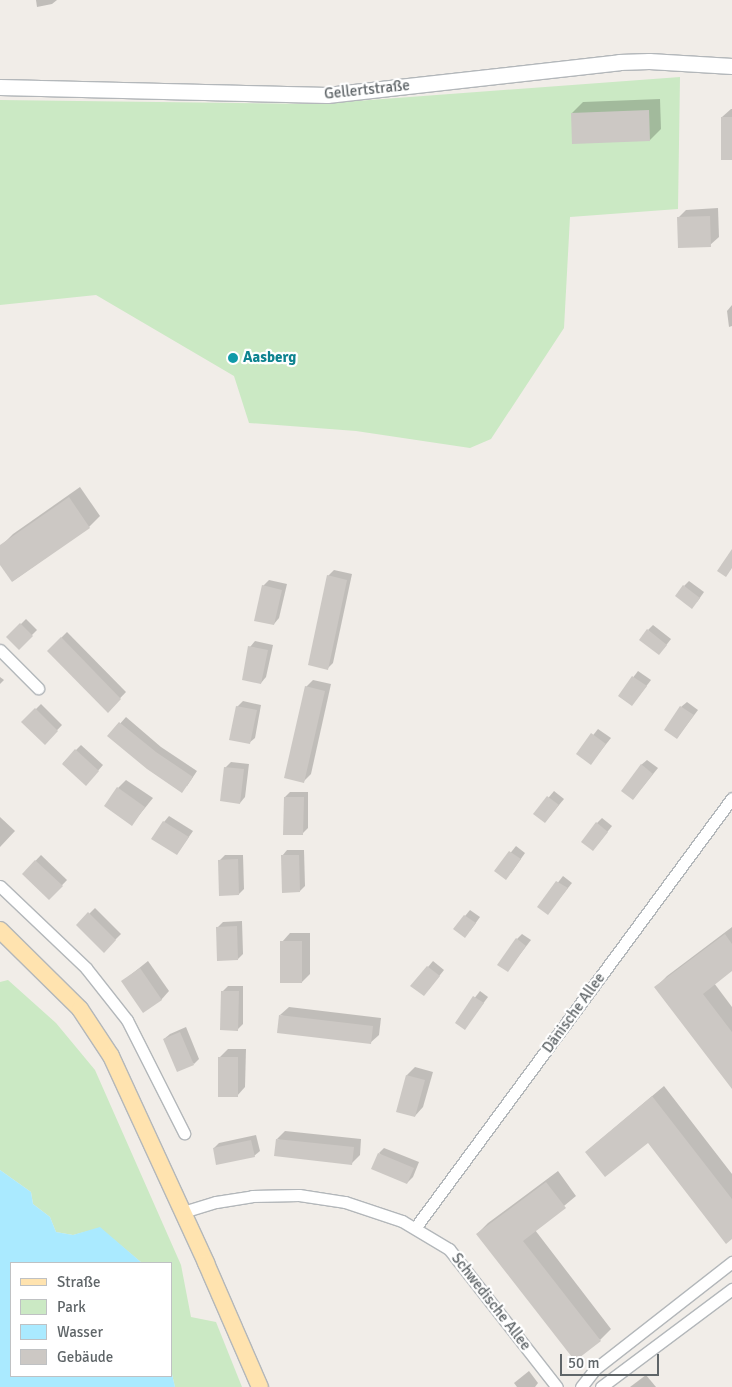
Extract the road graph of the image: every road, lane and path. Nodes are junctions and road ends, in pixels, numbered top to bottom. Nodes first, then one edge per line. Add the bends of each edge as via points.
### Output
1 (732, 66) edge
2 (0, 87) edge
3 (0, 650) edge
4 (38, 688) dead end
5 (732, 798) edge
6 (0, 886) edge
7 (0, 930) edge
8 (184, 1133) dead end
9 (183, 1212) junction
10 (415, 1228) junction
11 (732, 1262) edge
12 (732, 1289) edge
13 (260, 1387) edge
14 (557, 1387) edge
15 (581, 1387) edge
16 (601, 1387) edge

1 - 2 street, Gellertstraße via 619,62 327,95
3 - 4 street
5 - 10 street, Dänische Allee
6 - 8 street via 86,968 128,1020
7 - 9 main road via 80,1009 111,1056
9 - 10 street, Schwedische Allee via 236,1198 299,1195 367,1208
9 - 13 main road
10 - 14 street, Schwedische Allee via 449,1248
11 - 15 street via 595,1369
12 - 16 street

